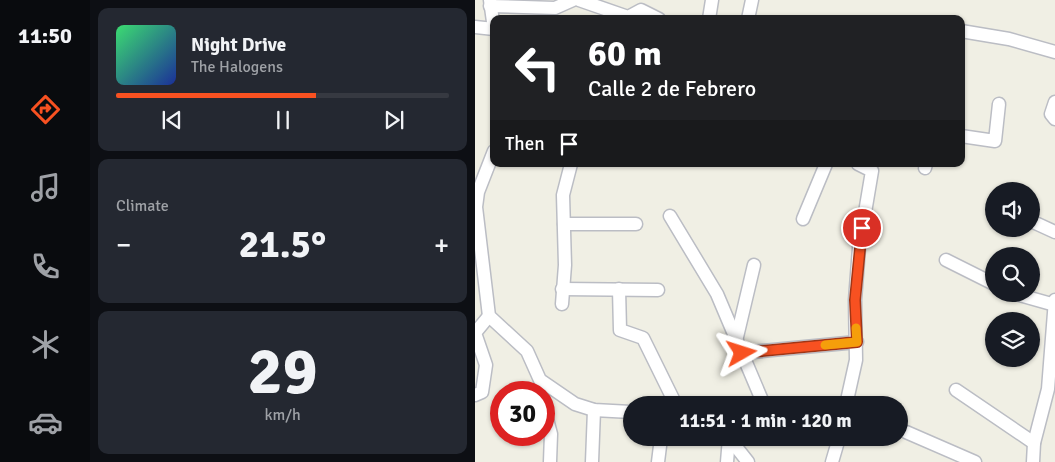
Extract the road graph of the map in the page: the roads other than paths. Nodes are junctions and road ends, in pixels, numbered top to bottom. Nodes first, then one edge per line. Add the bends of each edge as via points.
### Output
1 (573, 0) edge
2 (579, 0) edge
3 (712, 0) edge
4 (751, 0) edge
5 (490, 3) edge
6 (620, 15) edge
7 (633, 15) edge
8 (651, 15) edge
9 (710, 15) edge
10 (749, 15) edge
11 (475, 27) edge
12 (490, 29) edge
13 (965, 32) edge
14 (1055, 52) edge
15 (1055, 102) edge
16 (999, 104) dead end
17 (1055, 120) edge
18 (965, 136) edge
19 (490, 161) edge
20 (570, 167) edge
21 (825, 167) edge
22 (864, 167) edge
23 (476, 207) edge
24 (670, 216) dead end
25 (803, 219) dead end
26 (564, 224) junction
27 (636, 224) dead end
28 (1040, 225) edge
29 (1055, 232) edge
30 (946, 260) dead end
31 (754, 265) dead end
32 (985, 280) edge
33 (562, 288) junction
34 (619, 289) junction
35 (657, 290) dead end
36 (1055, 300) edge
37 (1040, 301) edge
38 (562, 304) dead end
39 (1055, 305) edge
40 (475, 316) edge
41 (489, 316) junction
42 (735, 341) junction
43 (857, 342) junction
44 (742, 353) junction
45 (538, 381) edge
46 (956, 390) dead end
47 (1052, 390) edge
48 (555, 394) edge
49 (475, 395) edge
50 (672, 396) edge
51 (760, 396) edge
52 (849, 396) edge
53 (593, 410) junction
54 (623, 412) edge
55 (908, 433) edge
56 (1034, 443) junction
57 (551, 446) edge
58 (660, 446) edge
59 (728, 446) edge
60 (735, 446) edge
61 (834, 446) edge
62 (551, 462) edge
63 (592, 462) edge
64 (658, 462) edge
65 (727, 462) edge
66 (748, 462) edge
67 (833, 462) edge
68 (975, 462) edge
69 (1033, 462) edge

1 - 5 street via 555,8
2 - 6 street
3 - 9 street
4 - 10 street
7 - 8 street via 641,10
11 - 12 street
13 - 14 street via 1009,39
15 - 17 street via 1051,114
16 - 18 street via 995,140
19 - 23 street
20 - 26 street via 563,195
21 - 25 street
22 - 43 street via 872,171 859,248 855,300
23 - 41 street
24 - 42 street via 717,294
26 - 27 street
26 - 33 street
28 - 29 street
30 - 32 street
31 - 42 street
33 - 34 street
33 - 38 street
34 - 35 street
34 - 50 street via 620,330 643,338
36 - 39 street
37 - 39 street
39 - 47 street
40 - 41 street
41 - 45 street via 527,351
41 - 49 street via 475,333 486,365 482,392
42 - 44 street
43 - 44 street
43 - 52 street
44 - 51 street
46 - 56 street
47 - 56 street
48 - 53 street
53 - 54 street
53 - 63 street
55 - 68 street
56 - 69 street
57 - 62 street
58 - 64 street
59 - 65 street
60 - 66 street
61 - 67 street

